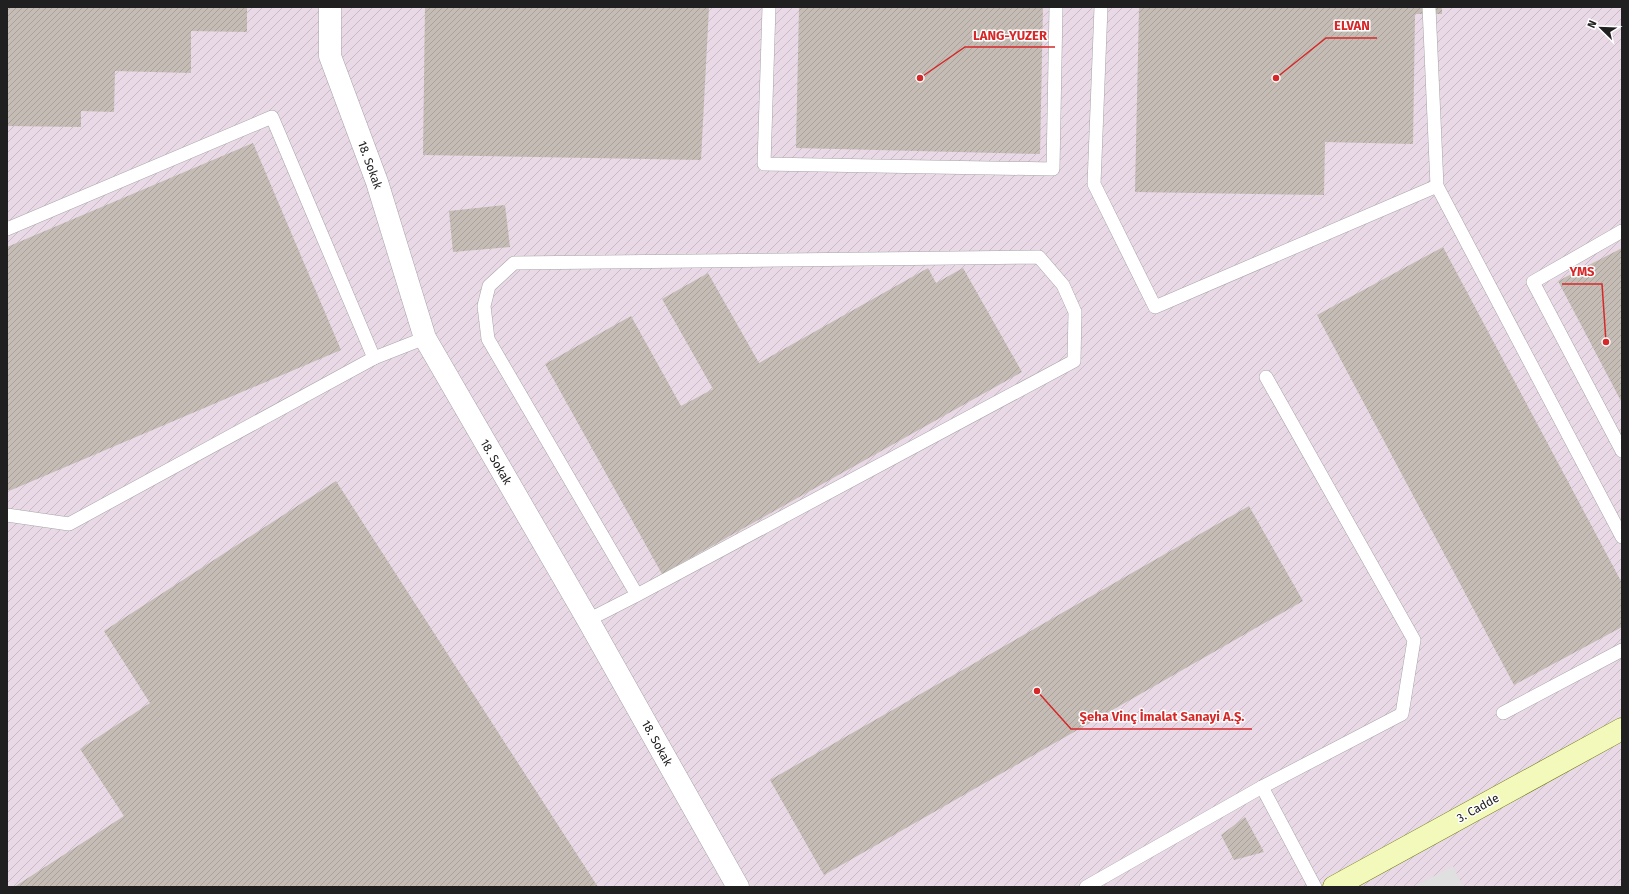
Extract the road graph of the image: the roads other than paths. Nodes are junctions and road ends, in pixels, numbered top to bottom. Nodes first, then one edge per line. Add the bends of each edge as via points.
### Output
1 (330, 7) edge
2 (769, 7) edge
3 (1056, 7) edge
4 (1101, 7) edge
5 (1429, 7) edge
6 (1437, 186) junction
7 (7, 230) edge
8 (1622, 231) edge
9 (425, 338) junction
10 (374, 358) junction
11 (1266, 377) dead end
12 (1622, 451) edge
13 (7, 515) edge
14 (1622, 537) edge
15 (637, 595) junction
16 (588, 620) junction
17 (1621, 654) edge
18 (1503, 712) dead end
19 (1622, 729) edge
20 (1262, 787) junction
21 (1347, 884) edge
22 (738, 887) edge
23 (1086, 887) edge
24 (1315, 887) edge

1 - 9 street, 18. Sokak via 330,56 377,182
2 - 3 lane via 764,164 1053,169
4 - 6 lane via 1094,184 1155,306
5 - 6 lane
6 - 14 lane
7 - 10 lane via 272,117
8 - 12 lane via 1533,282
9 - 10 lane
9 - 16 street, 18. Sokak
10 - 13 lane via 69,524
11 - 20 lane via 1414,640 1402,714
15 - 15 lane via 1074,360 1076,312 1063,285 1038,257 514,263 489,286 484,306 488,339
15 - 16 lane
16 - 22 street, 18. Sokak
17 - 18 lane
19 - 21 street, 3. Cadde
20 - 23 lane
20 - 24 lane

